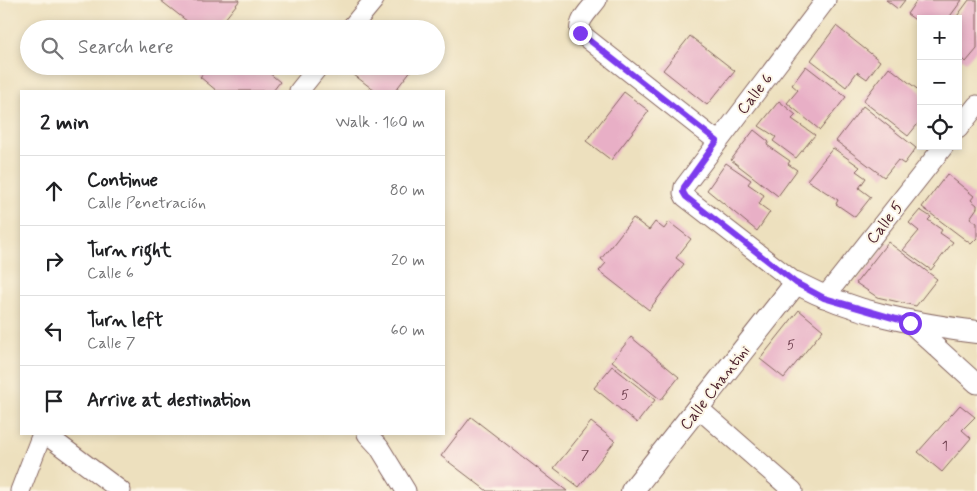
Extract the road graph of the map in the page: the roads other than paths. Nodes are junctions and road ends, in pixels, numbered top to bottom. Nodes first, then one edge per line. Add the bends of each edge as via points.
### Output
1 (374, 0) edge
2 (598, 0) edge
3 (826, 0) edge
4 (357, 20) edge
5 (312, 75) edge
6 (300, 90) edge
7 (977, 105) edge
8 (962, 124) edge
9 (717, 141) junction
10 (941, 150) edge
11 (796, 283) junction
12 (824, 298) junction
13 (910, 323) junction
14 (977, 332) edge
15 (977, 384) edge
16 (697, 407) junction
17 (44, 435) edge
18 (45, 435) edge
19 (368, 435) edge
20 (20, 491) edge
21 (121, 491) edge
22 (406, 491) edge
23 (632, 491) edge
24 (793, 491) edge

1 - 4 street
2 - 9 street via 581,21 580,33
3 - 9 street, Calle 6
5 - 6 street
7 - 8 street
9 - 11 street, Calle 6 via 683,192
10 - 12 street, Calle 5
11 - 12 street
11 - 16 street, Calle Chantini
12 - 13 street
13 - 14 street
13 - 15 street
16 - 23 street, Calle Chantini
16 - 24 street
17 - 20 street
18 - 21 street
19 - 22 street

